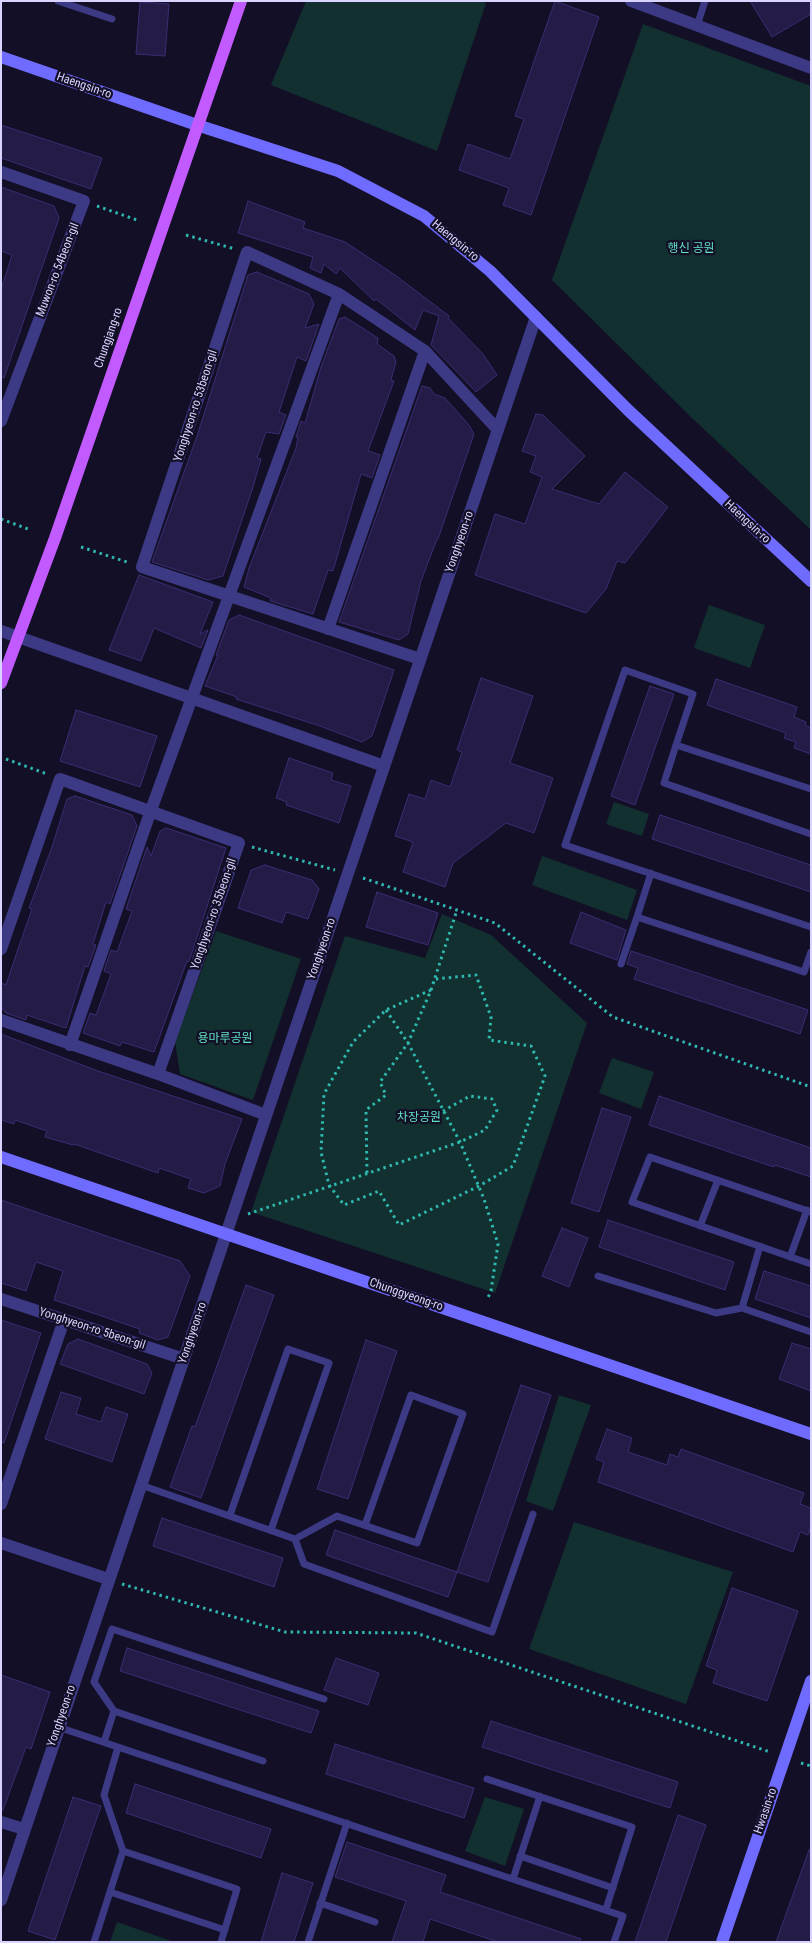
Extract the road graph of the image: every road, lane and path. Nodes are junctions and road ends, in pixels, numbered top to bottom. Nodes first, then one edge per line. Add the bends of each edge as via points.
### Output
1 (58, 1) edge
2 (242, 1) edge
3 (631, 1) edge
4 (705, 1) edge
5 (112, 19) dead end
6 (698, 26) junction
7 (1, 57) edge
8 (811, 68) edge
9 (197, 125) junction
10 (1, 172) edge
11 (84, 201) junction
12 (137, 220) dead end
13 (186, 235) dead end
14 (248, 252) junction
15 (339, 294) junction
16 (536, 318) junction
17 (425, 351) junction
18 (1, 421) edge
19 (498, 430) junction
20 (1, 519) edge
21 (28, 529) dead end
22 (81, 547) dead end
23 (142, 567) junction
24 (811, 581) edge
25 (230, 596) junction
26 (328, 629) junction
27 (1, 631) edge
28 (17, 637) junction
29 (420, 659) junction
30 (1, 683) edge
31 (191, 698) junction
32 (676, 745) junction
33 (6, 758) dead end
34 (384, 766) junction
35 (60, 779) junction
36 (811, 789) edge
37 (151, 810) junction
38 (811, 834) edge
39 (240, 843) junction
40 (335, 870) dead end
41 (650, 873) junction
42 (363, 878) dead end
43 (457, 910) junction
44 (637, 916) junction
45 (811, 927) edge
46 (1, 949) edge
47 (811, 952) edge
48 (621, 964) dead end
49 (435, 979) junction
50 (431, 990) junction
51 (386, 1010) junction
52 (1, 1020) edge
53 (408, 1043) junction
54 (70, 1045) junction
55 (158, 1074) junction
56 (811, 1086) edge
57 (443, 1111) junction
58 (266, 1115) junction
59 (460, 1142) junction
60 (1, 1157) edge
61 (367, 1173) junction
62 (718, 1180) junction
63 (329, 1185) junction
64 (479, 1186) junction
65 (809, 1211) edge
66 (244, 1217) dead end
67 (700, 1226) junction
68 (226, 1234) junction
69 (760, 1246) junction
70 (790, 1257) junction
71 (811, 1264) edge
72 (598, 1276) dead end
73 (1, 1299) edge
74 (488, 1300) dead end
75 (742, 1308) junction
76 (64, 1320) junction
77 (811, 1332) edge
78 (184, 1360) junction
79 (811, 1434) edge
80 (141, 1485) junction
81 (1, 1504) edge
82 (533, 1514) dead end
83 (230, 1515) junction
84 (365, 1525) junction
85 (271, 1530) junction
86 (295, 1539) junction
87 (1, 1542) edge
88 (113, 1581) junction
89 (811, 1681) edge
90 (324, 1699) dead end
91 (114, 1710) junction
92 (58, 1727) junction
93 (104, 1742) junction
94 (118, 1747) junction
95 (770, 1752) dead end
96 (263, 1761) dead end
97 (801, 1763) dead end
98 (811, 1766) edge
99 (487, 1779) dead end
100 (540, 1796) junction
101 (1, 1822) edge
102 (347, 1823) junction
103 (24, 1829) junction
104 (123, 1851) junction
105 (520, 1856) junction
106 (513, 1878) junction
107 (613, 1888) junction
108 (110, 1892) junction
109 (1, 1900) edge
110 (320, 1903) junction
111 (606, 1909) junction
112 (375, 1922) dead end
113 (224, 1930) junction
114 (94, 1942) edge
115 (221, 1942) edge
116 (308, 1942) edge
117 (614, 1942) edge
118 (722, 1942) edge

1 - 5 lane
2 - 9 main road, Chungjang-ro
3 - 6 street
4 - 6 lane
6 - 8 street
7 - 9 main road, Haengsin-ro
9 - 16 main road, Haengsin-ro via 338,171 424,216 490,270
9 - 28 main road, Chungjang-ro via 55,538
10 - 11 street
11 - 12 path
11 - 18 street, Muwon-ro 54beon-gil
13 - 14 path
14 - 15 street
14 - 23 street, Yonghyeon-ro 53beon-gil
15 - 17 street
15 - 25 street
16 - 19 street, Yonghyeon-ro
16 - 24 main road, Haengsin-ro via 628,410
17 - 19 street
17 - 26 street
19 - 29 street, Yonghyeon-ro
20 - 21 path
22 - 23 path
23 - 25 street
25 - 26 street
25 - 31 street
26 - 29 street
27 - 28 street
28 - 30 main road, Chungjang-ro
28 - 31 street
29 - 34 street, Yonghyeon-ro
31 - 34 street
31 - 37 street
32 - 36 lane
32 - 38 lane via 664,783
32 - 41 lane via 693,694 624,670 565,845
33 - 35 path
34 - 58 street, Yonghyeon-ro
35 - 37 street, Yonghyeon-ro 35beon-gil
35 - 46 street
37 - 39 street, Yonghyeon-ro 35beon-gil
37 - 54 street
39 - 40 path
39 - 55 street, Yonghyeon-ro 35beon-gil
41 - 44 lane
41 - 45 lane
42 - 43 path
43 - 49 path
43 - 56 path via 494,923 613,1017
44 - 47 lane via 804,972
44 - 48 lane
49 - 50 path
49 - 64 path via 476,975 491,1017 489,1040 531,1046 545,1076 513,1166
50 - 51 path
50 - 53 path
51 - 53 path
51 - 63 path via 353,1042 324,1094 321,1152
52 - 54 street
53 - 57 path
53 - 61 path via 380,1082 386,1096 366,1110
54 - 55 street
55 - 58 street
57 - 59 path
57 - 59 path via 470,1096 492,1098 497,1110 485,1130
58 - 68 street, Yonghyeon-ro
59 - 61 path
59 - 64 path
60 - 68 main road, Chunggyeong-ro
61 - 63 path
62 - 65 lane
62 - 67 lane
62 - 67 lane via 650,1157 632,1202
63 - 64 path via 344,1206 379,1191 399,1225
63 - 66 path
64 - 74 path via 498,1244
65 - 70 lane
67 - 69 lane
68 - 78 street, Yonghyeon-ro
68 - 79 main road, Chunggyeong-ro
69 - 70 lane
69 - 75 lane
70 - 71 lane
72 - 75 lane via 716,1314
73 - 76 street, Yonghyeon-ro 5beon-gil
75 - 77 lane
76 - 78 street, Yonghyeon-ro 5beon-gil
76 - 81 street
78 - 80 street, Yonghyeon-ro
80 - 83 lane
80 - 88 street, Yonghyeon-ro
82 - 86 lane via 492,1632 304,1564
83 - 85 lane
83 - 85 lane via 288,1349 329,1363
84 - 84 lane via 417,1543 463,1414 411,1395
84 - 86 lane via 337,1516
85 - 86 lane
87 - 88 street
88 - 92 street, Yonghyeon-ro
88 - 95 path via 285,1632 416,1633
89 - 118 main road, Hwasin-ro
90 - 91 lane via 112,1629 94,1682
91 - 93 lane
91 - 96 lane
92 - 93 lane
92 - 103 street, Yonghyeon-ro
93 - 94 lane
94 - 102 lane
94 - 104 lane via 104,1795
97 - 98 path
99 - 100 lane
100 - 105 lane
100 - 107 lane via 632,1827
101 - 103 street
102 - 106 lane
102 - 110 lane
103 - 109 street, Yonghyeon-ro
104 - 108 lane
104 - 113 lane via 237,1889
105 - 106 lane
105 - 107 lane
106 - 111 lane
107 - 111 lane
108 - 113 lane
108 - 114 lane
110 - 112 lane
110 - 116 lane
111 - 117 lane via 623,1916
113 - 115 lane

